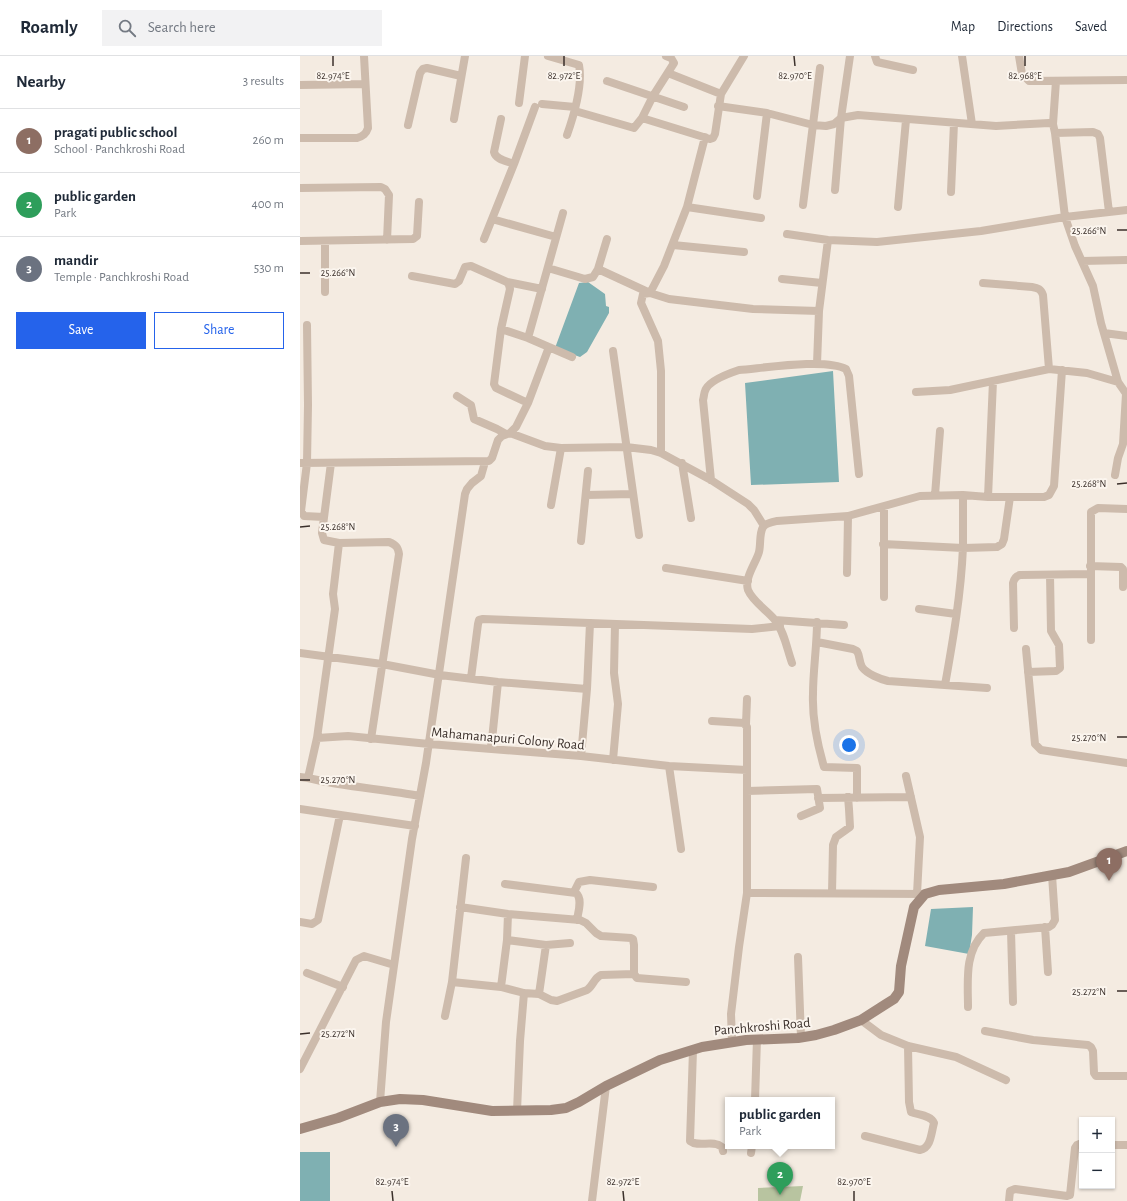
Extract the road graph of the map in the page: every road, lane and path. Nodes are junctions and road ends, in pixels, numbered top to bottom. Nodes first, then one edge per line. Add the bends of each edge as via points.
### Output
1 (364, 56) edge
2 (465, 56) edge
3 (525, 56) edge
4 (548, 56) edge
5 (666, 56) edge
6 (744, 56) edge
7 (850, 56) edge
8 (875, 56) edge
9 (962, 56) edge
10 (1019, 56) edge
11 (820, 68) dead end
12 (913, 70) dead end
13 (668, 73) junction
14 (461, 76) junction
15 (1127, 80) edge
16 (607, 81) dead end
17 (1056, 81) junction
18 (365, 84) junction
19 (300, 85) edge
20 (721, 94) junction
21 (653, 96) junction
22 (519, 103) dead end
23 (576, 103) junction
24 (718, 106) junction
25 (684, 107) dead end
26 (767, 113) junction
27 (642, 118) junction
28 (841, 118) junction
29 (454, 119) dead end
30 (501, 119) dead end
31 (906, 120) junction
32 (954, 123) junction
33 (972, 124) junction
34 (408, 125) dead end
35 (813, 125) junction
36 (1054, 129) junction
37 (567, 135) dead end
38 (706, 137) junction
39 (300, 138) edge
40 (514, 164) junction
41 (300, 188) edge
42 (835, 190) dead end
43 (951, 192) dead end
44 (757, 196) dead end
45 (419, 202) dead end
46 (803, 205) dead end
47 (686, 207) junction
48 (898, 207) dead end
49 (1127, 210) edge
50 (1109, 212) junction
51 (563, 213) dead end
52 (1064, 217) junction
53 (761, 218) dead end
54 (492, 219) junction
55 (787, 234) dead end
56 (556, 238) junction
57 (484, 239) dead end
58 (607, 239) dead end
59 (387, 240) junction
60 (828, 240) junction
61 (300, 242) edge
62 (325, 242) junction
63 (673, 244) junction
64 (744, 252) dead end
65 (1127, 260) edge
66 (1082, 261) junction
67 (548, 268) junction
68 (598, 269) junction
69 (412, 276) dead end
70 (782, 279) dead end
71 (507, 282) junction
72 (822, 283) junction
73 (983, 283) dead end
74 (542, 289) junction
75 (325, 292) dead end
76 (650, 293) junction
77 (819, 311) junction
78 (307, 325) dead end
79 (501, 329) junction
80 (1104, 333) junction
81 (1127, 336) edge
82 (528, 338) junction
83 (549, 347) junction
84 (612, 350) dead end
85 (572, 357) dead end
86 (817, 364) junction
87 (1049, 369) junction
88 (1062, 370) junction
89 (993, 381) junction
90 (1118, 382) junction
91 (916, 392) dead end
92 (1126, 394) edge
93 (457, 396) dead end
94 (528, 402) junction
95 (940, 431) dead end
96 (508, 434) junction
97 (561, 448) junction
98 (626, 448) junction
99 (662, 453) junction
100 (484, 462) junction
101 (304, 463) edge
102 (331, 463) junction
103 (682, 464) junction
104 (588, 470) dead end
105 (859, 474) dead end
106 (1115, 475) dead end
107 (710, 480) junction
108 (633, 494) junction
109 (586, 495) junction
110 (935, 495) junction
111 (962, 495) junction
112 (988, 497) junction
113 (1010, 497) junction
114 (551, 505) dead end
115 (884, 507) junction
116 (1127, 509) edge
117 (848, 516) junction
118 (324, 517) junction
119 (691, 518) dead end
120 (764, 526) junction
121 (639, 535) dead end
122 (581, 541) dead end
123 (339, 543) junction
124 (883, 544) junction
125 (962, 548) junction
126 (666, 568) dead end
127 (1090, 570) junction
128 (847, 573) dead end
129 (1050, 575) junction
130 (748, 582) junction
131 (1123, 587) dead end
132 (884, 597) dead end
133 (919, 609) dead end
134 (956, 614) junction
135 (817, 622) junction
136 (590, 623) junction
137 (777, 623) junction
138 (615, 624) junction
139 (844, 625) dead end
140 (1014, 628) dead end
141 (1091, 640) dead end
142 (817, 642) junction
143 (1026, 649) dead end
144 (300, 653) edge
145 (328, 658) junction
146 (792, 663) dead end
147 (382, 664) junction
148 (1028, 672) junction
149 (440, 675) junction
150 (471, 678) junction
151 (498, 682) junction
152 (945, 685) junction
153 (987, 688) dead end
154 (587, 689) junction
155 (747, 699) dead end
156 (712, 721) dead end
157 (746, 724) junction
158 (317, 738) junction
159 (371, 738) junction
160 (428, 744) junction
161 (491, 749) junction
162 (581, 756) junction
163 (613, 760) junction
164 (1127, 763) edge
165 (670, 766) junction
166 (747, 770) junction
167 (906, 776) dead end
168 (304, 778) edge
169 (747, 791) junction
170 (420, 796) junction
171 (911, 797) junction
172 (818, 798) junction
173 (848, 798) junction
174 (857, 798) junction
175 (300, 809) edge
176 (340, 815) junction
177 (801, 816) dead end
178 (415, 826) junction
179 (680, 849) dead end
180 (1127, 851) edge
181 (466, 858) dead end
182 (1052, 875) junction
183 (505, 884) dead end
184 (653, 887) dead end
185 (574, 892) junction
186 (747, 893) junction
187 (832, 893) junction
188 (921, 894) junction
189 (460, 907) junction
190 (508, 914) junction
191 (577, 920) junction
192 (300, 922) edge
193 (1045, 927) junction
194 (1011, 931) junction
195 (507, 940) junction
196 (570, 943) dead end
197 (546, 945) junction
198 (798, 957) dead end
199 (394, 964) junction
200 (1048, 972) dead end
201 (307, 973) dead end
202 (634, 974) junction
203 (452, 982) junction
204 (686, 982) dead end
205 (342, 987) junction
206 (501, 987) junction
207 (524, 994) junction
208 (539, 994) junction
209 (1013, 1002) dead end
210 (968, 1007) dead end
211 (445, 1016) dead end
212 (861, 1020) junction
213 (985, 1031) dead end
214 (801, 1038) junction
215 (757, 1039) junction
216 (732, 1041) junction
217 (908, 1046) junction
218 (693, 1050) junction
219 (300, 1070) edge
220 (1127, 1076) edge
221 (1006, 1080) dead end
222 (606, 1086) junction
223 (755, 1097) edge
224 (380, 1102) junction
225 (516, 1111) junction
226 (300, 1129) edge
227 (865, 1136) dead end
228 (1079, 1144) edge
229 (1115, 1145) edge
230 (1127, 1145) edge
231 (723, 1151) dead end
232 (592, 1201) edge
233 (1009, 1201) edge

1 - 18 street
2 - 14 street
3 - 22 street
4 - 23 street via 579,65
5 - 13 street via 674,63
6 - 20 street
7 - 28 street
8 - 12 street via 877,62
9 - 33 street
10 - 17 street via 1022,74 1029,81
11 - 35 street
13 - 20 street
13 - 21 street
14 - 29 street
14 - 34 street via 422,69
15 - 17 street
16 - 21 street
17 - 36 street
18 - 19 street
18 - 39 street via 368,128 362,137
20 - 24 street
21 - 25 street
21 - 27 street
23 - 27 street via 631,129
23 - 37 street
23 - 40 street via 575,106 539,105
24 - 26 street
24 - 38 street via 715,134 713,138
26 - 35 street
26 - 44 street
27 - 38 street
28 - 31 street via 858,115
28 - 35 street via 834,124
28 - 42 street
30 - 40 street via 494,155
31 - 32 street
31 - 48 street
32 - 33 street
32 - 43 street
33 - 36 street via 996,126 1049,123
35 - 46 street
36 - 50 street via 1098,134
36 - 52 street
38 - 47 street
40 - 54 street
41 - 59 street via 385,189 390,195
45 - 59 street via 416,238
47 - 53 street
47 - 63 street
49 - 50 street
50 - 52 street
51 - 56 street
52 - 60 street via 981,231 877,242
52 - 66 street
54 - 56 street
54 - 57 street
55 - 60 street
56 - 67 street
58 - 68 street
59 - 62 street
60 - 72 street
61 - 62 street
62 - 75 street
63 - 64 street
63 - 76 street
65 - 66 street
66 - 80 street via 1093,286
67 - 68 street via 585,279 593,277
67 - 74 street
68 - 76 street
69 - 71 street via 455,284 465,267 471,266
70 - 72 street
71 - 74 street
71 - 79 street via 510,289
72 - 77 street
73 - 87 street via 1039,288 1043,295
74 - 82 street
76 - 77 street via 669,299 753,309
76 - 99 street via 643,294 641,303 658,342
77 - 86 street
78 - 101 street via 308,404
79 - 82 street
79 - 94 street via 494,384 496,388
80 - 81 street
80 - 90 street
82 - 83 street
83 - 85 street
83 - 94 street
84 - 98 street
86 - 105 street via 842,367 849,376
86 - 107 street via 740,370 709,384 703,400
87 - 88 street
87 - 89 street
88 - 90 street via 1086,373
88 - 113 street via 1052,492 1044,497
89 - 91 street via 950,390
89 - 112 street
90 - 92 street
92 - 106 street via 1123,444
93 - 96 street via 471,405 476,421
94 - 96 street via 516,427
95 - 110 street
96 - 97 street via 545,446
96 - 100 street via 498,440 491,460
97 - 98 street
97 - 114 street
98 - 99 street
98 - 108 street
99 - 103 street
100 - 102 street
100 - 149 street via 481,476 472,483 465,494
101 - 102 street
101 - 118 street via 302,514
102 - 118 street
103 - 107 street
103 - 119 street
104 - 109 street
107 - 120 street via 748,504
108 - 109 street
108 - 121 street
109 - 122 street
110 - 111 street
110 - 115 street via 920,496
111 - 112 street
111 - 125 street
112 - 113 street
113 - 125 street via 1002,544 997,547
115 - 117 street
115 - 124 street
116 - 127 street via 1098,508 1092,512
117 - 120 street via 777,521
117 - 128 street
118 - 123 street via 323,538 327,542
120 - 130 street via 759,552
123 - 145 street via 333,594 335,609
123 - 147 street via 389,542 398,548
124 - 125 street
124 - 132 street
125 - 134 street
126 - 130 street
127 - 129 street
127 - 131 street via 1121,567
127 - 141 street
129 - 140 street via 1020,575 1014,578
129 - 148 street via 1051,631 1059,644 1060,668
130 - 137 street via 753,597
133 - 134 street
134 - 152 street
135 - 137 street
135 - 139 street
135 - 142 street
136 - 138 street
136 - 150 street via 479,620
136 - 154 street
137 - 138 street via 752,629
137 - 146 street
138 - 163 street via 614,673 618,704
142 - 152 street via 857,651 862,668 880,679
142 - 174 street via 813,711 817,742 824,767 857,768
143 - 148 street
144 - 145 street
145 - 147 street
145 - 158 street
147 - 149 street
147 - 159 street
148 - 164 street via 1037,748
149 - 150 street
149 - 160 street
150 - 151 street
151 - 154 street
151 - 161 street
152 - 153 street
154 - 162 street
155 - 157 street
156 - 157 street
157 - 166 street
158 - 159 street, Mahamanapuri Colony Road
158 - 168 street
159 - 160 street, Mahamanapuri Colony Road
160 - 161 street, Mahamanapuri Colony Road
160 - 170 street
161 - 162 street, Mahamanapuri Colony Road
162 - 163 street, Mahamanapuri Colony Road
163 - 165 street, Mahamanapuri Colony Road
165 - 166 street, Mahamanapuri Colony Road
165 - 179 street
166 - 169 street
167 - 171 street
168 - 170 street
169 - 172 street via 817,789
169 - 186 street
170 - 178 street
171 - 174 street
171 - 188 street via 920,837
172 - 173 street
172 - 177 street via 820,808
173 - 174 street
173 - 187 street via 850,826 836,837 833,845
175 - 176 street
176 - 178 street
176 - 192 street via 318,920 312,924
178 - 199 street
180 - 182 street via 1069,872
181 - 189 street
182 - 188 street via 1004,884
182 - 193 street via 1055,920 1052,925
183 - 185 street
184 - 185 street via 584,880 578,883
185 - 191 street via 580,899
186 - 187 street
186 - 216 street via 732,1014
187 - 188 street
188 - 212 street, Panchkroshi Road via 914,907 901,966 899,992 894,999
189 - 190 street
189 - 203 street
190 - 191 street
190 - 195 street
191 - 202 street via 586,923 601,936 633,939
193 - 194 street
193 - 200 street
194 - 209 street
194 - 210 street via 984,933 977,942 969,965
195 - 197 street
195 - 206 street
196 - 197 street
197 - 208 street
198 - 214 street
199 - 205 street via 359,957
199 - 224 street via 386,1022
201 - 205 street
202 - 204 street via 639,979
202 - 208 street via 600,975 587,990 560,1001
203 - 206 street
203 - 211 street
205 - 219 street
206 - 207 street
207 - 208 street
207 - 225 street
212 - 214 street, Panchkroshi Road
212 - 217 street via 881,1035
213 - 220 street via 1033,1040 1088,1045 1093,1050 1096,1076
214 - 215 street, Panchkroshi Road
215 - 216 street, Panchkroshi Road
215 - 223 street
216 - 218 street, Panchkroshi Road
217 - 221 street via 956,1057
217 - 227 street via 910,1109 915,1114 933,1120 928,1146 920,1150
218 - 222 street, Panchkroshi Road via 660,1060
218 - 231 street via 690,1141 694,1144 717,1144
222 - 225 street, Panchkroshi Road via 566,1108
222 - 232 street
224 - 225 street, Panchkroshi Road via 400,1099 423,1100
224 - 226 street, Panchkroshi Road
228 - 233 street via 1075,1148 1070,1195 1015,1189 1010,1191
229 - 230 street

